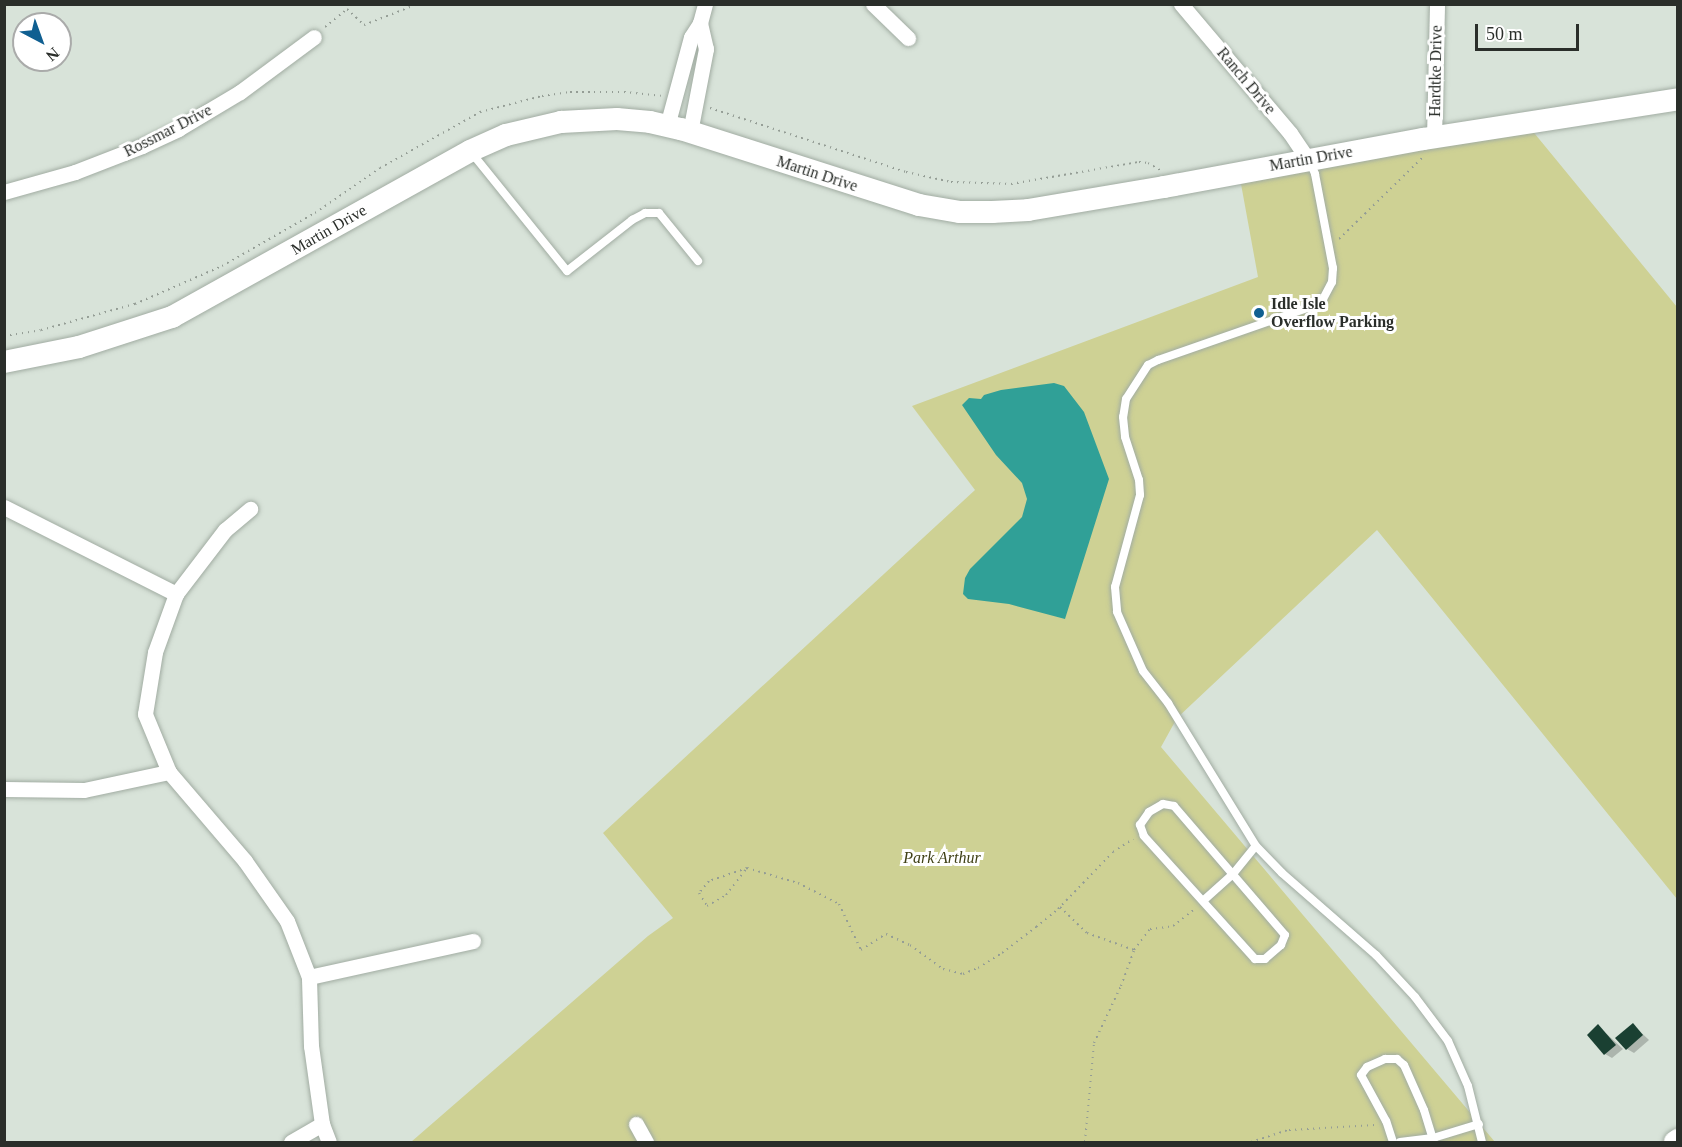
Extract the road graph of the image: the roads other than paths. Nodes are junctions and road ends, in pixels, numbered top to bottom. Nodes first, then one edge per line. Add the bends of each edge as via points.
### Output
1 (705, 4) edge
2 (873, 4) edge
3 (1181, 4) edge
4 (1437, 4) edge
5 (700, 23) junction
6 (315, 37) road end
7 (908, 38) dead end
8 (1677, 99) edge
9 (667, 126) junction
10 (690, 132) junction
11 (1430, 145) junction
12 (470, 151) junction
13 (1308, 159) junction
14 (4, 192) edge
15 (698, 261) dead end
16 (4, 362) edge
17 (4, 507) edge
18 (250, 509) dead end
19 (176, 594) junction
20 (169, 772) junction
21 (4, 789) edge
22 (1256, 846) junction
23 (1233, 874) junction
24 (1204, 900) junction
25 (473, 941) dead end
26 (309, 977) junction
27 (322, 1124) junction
28 (636, 1124) dead end
29 (1479, 1124) junction
30 (1433, 1140) edge
31 (291, 1143) edge
32 (328, 1143) edge
33 (646, 1143) edge
34 (1393, 1143) edge
35 (1400, 1143) edge
36 (1482, 1143) edge

1 - 5 street
2 - 7 street
3 - 13 street, Ranch Drive
4 - 11 street, Hardtke Drive
5 - 9 street via 691,37
5 - 10 street via 706,49
6 - 14 street, Rossmar Drive via 240,92 169,133 75,172
8 - 11 street, Martin Drive
9 - 10 street, Martin Drive
9 - 12 street, Martin Drive via 617,119 561,122 506,135
10 - 13 street, Martin Drive via 877,193 960,212 1028,210
11 - 13 street, Martin Drive
12 - 15 lane via 567,271 645,213 659,213
12 - 16 street, Martin Drive via 172,317 79,347
13 - 22 lane via 1315,174 1330,246 1332,282 1323,299 1313,306 1148,365 1126,399 1123,417 1140,495 1115,587 1117,612 1143,671 1168,703
17 - 19 street
18 - 19 street via 225,530
19 - 20 street via 155,652 145,714
20 - 21 street via 84,790
20 - 26 street via 245,861 287,921
22 - 23 lane
22 - 29 lane via 1376,955 1415,997 1448,1041
23 - 24 lane
23 - 24 lane via 1284,935 1273,953 1265,959 1254,959
23 - 24 lane via 1174,806 1163,804 1149,812 1140,825 1144,836
25 - 26 street
26 - 27 street via 311,1046
27 - 31 street
27 - 32 street
28 - 33 street
29 - 30 lane
29 - 36 lane
30 - 34 lane via 1404,1065 1397,1059 1385,1059 1367,1067 1361,1075 1386,1121
30 - 35 lane

